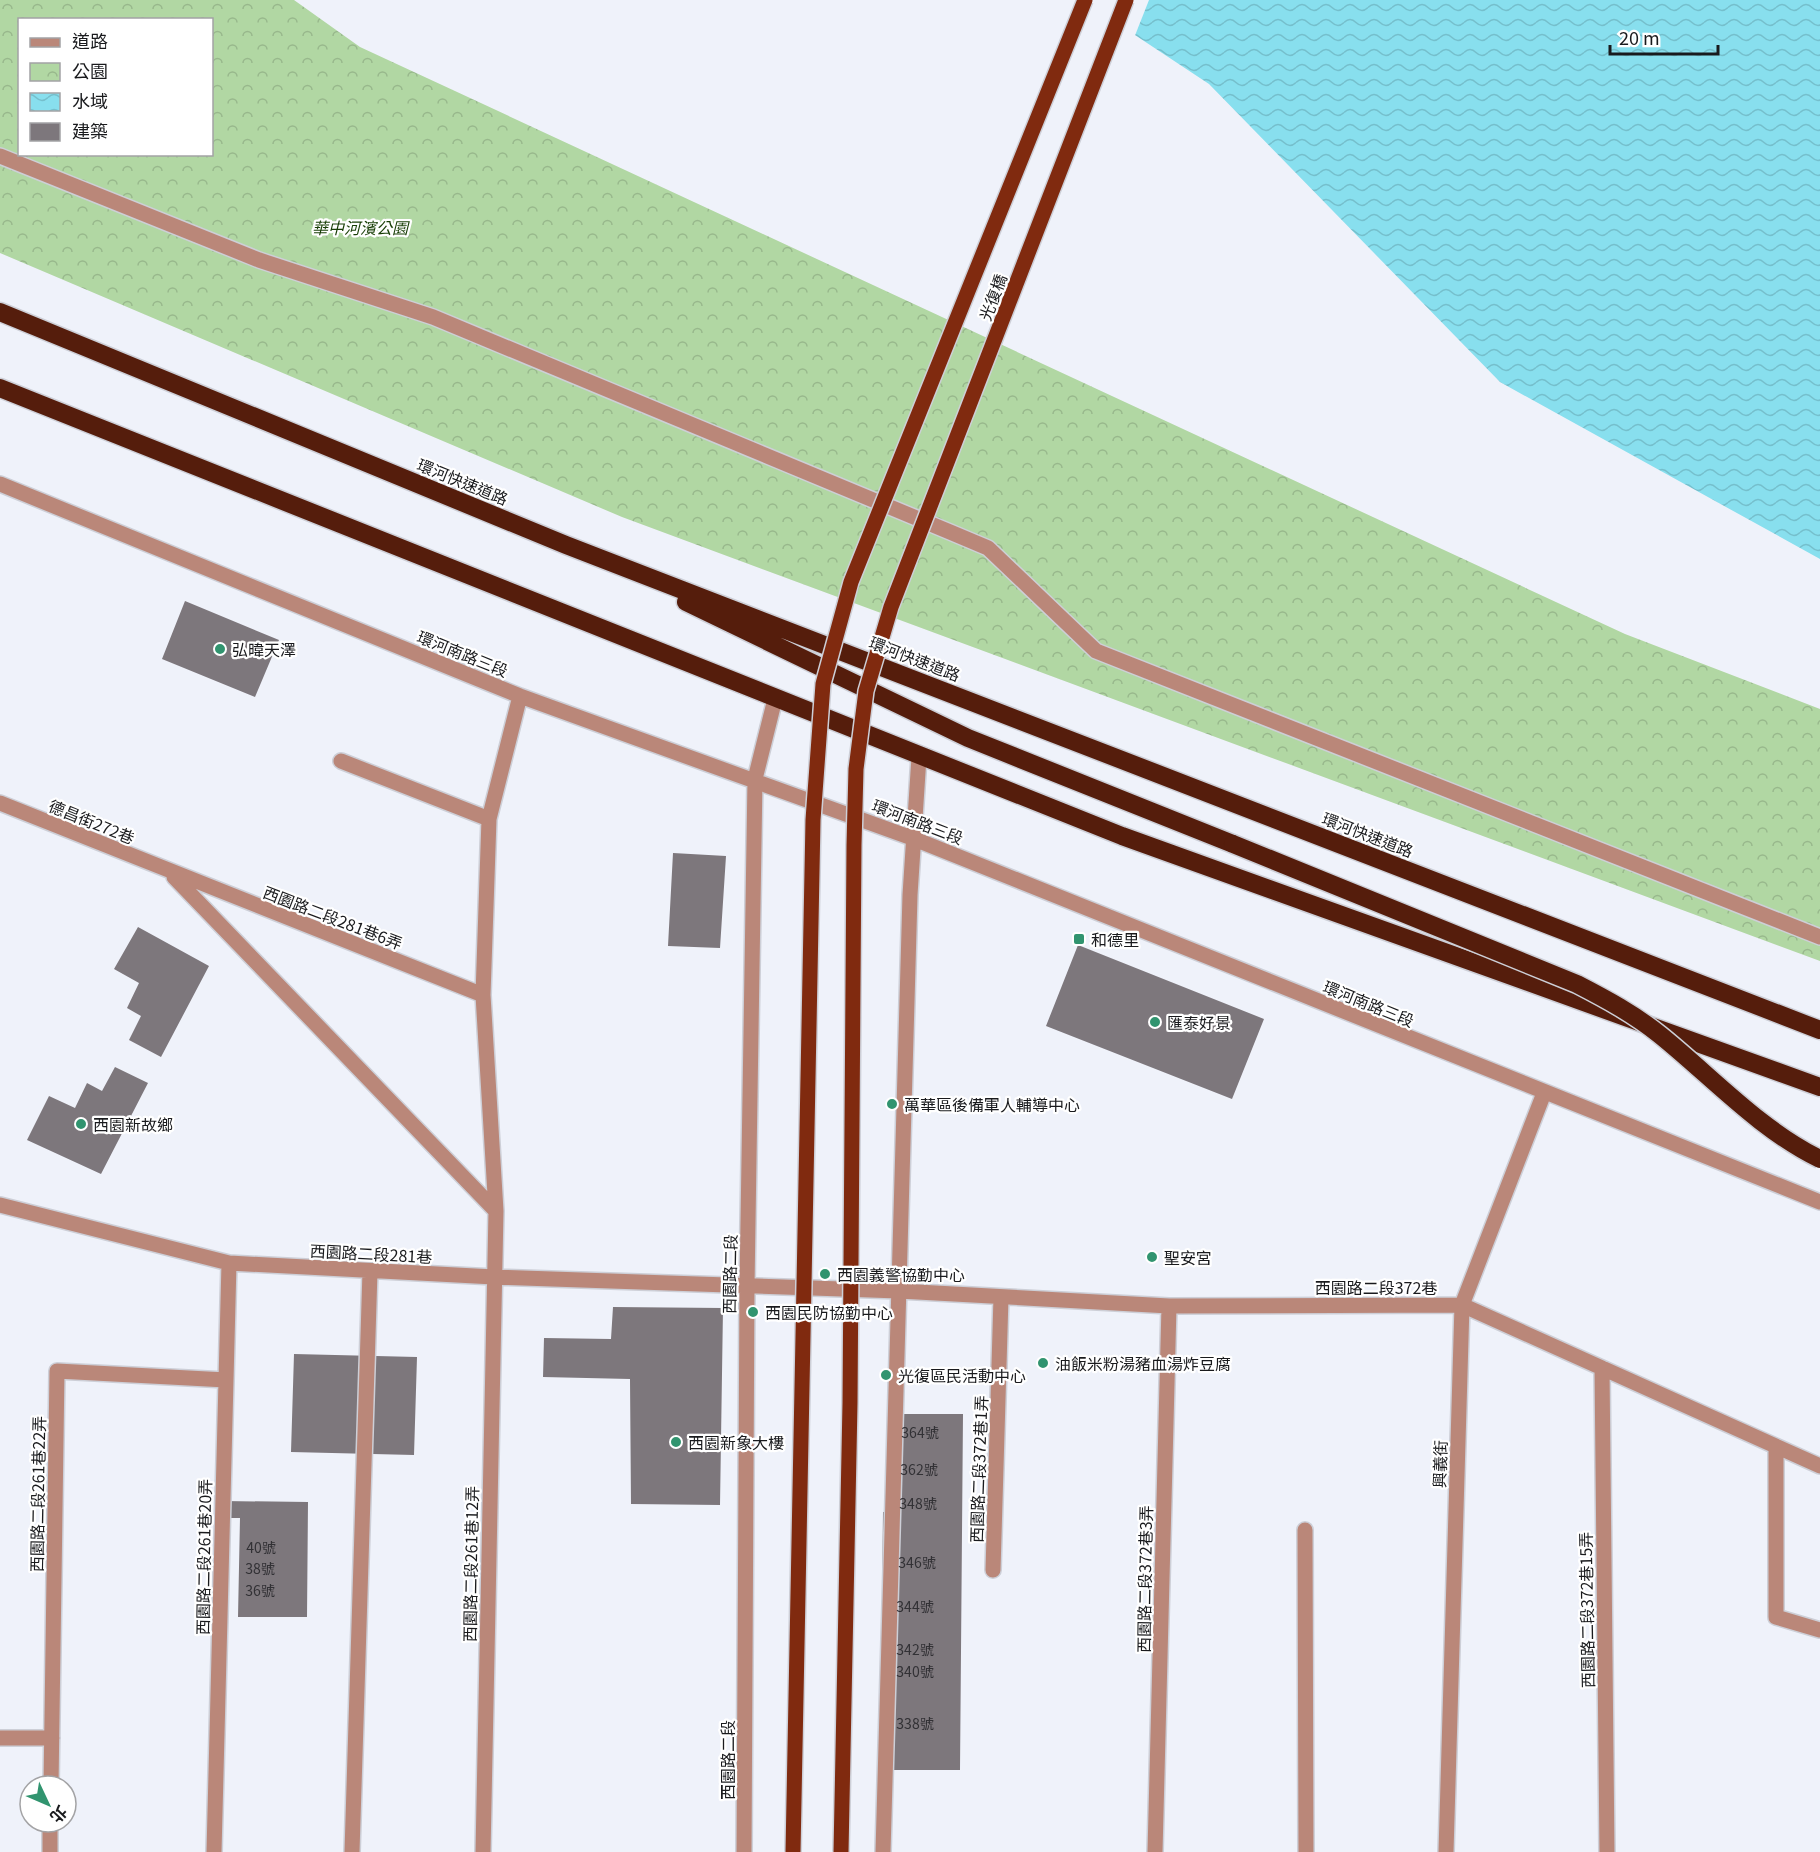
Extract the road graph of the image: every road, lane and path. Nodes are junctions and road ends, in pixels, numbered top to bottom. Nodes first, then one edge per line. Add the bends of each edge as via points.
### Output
1 (1085, 0) edge
2 (1126, 0) edge
3 (0, 156) edge
4 (0, 312) edge
5 (0, 388) edge
6 (0, 484) edge
7 (566, 544) junction
8 (520, 696) junction
9 (775, 699) junction
10 (919, 757) junction
11 (341, 761) dead end
12 (755, 779) junction
13 (0, 803) edge
14 (489, 819) junction
15 (912, 837) junction
16 (170, 873) junction
17 (1820, 937) edge
18 (483, 995) junction
19 (1820, 1030) edge
20 (1820, 1087) edge
21 (1544, 1093) junction
22 (1820, 1159) edge
23 (1820, 1202) edge
24 (0, 1205) edge
25 (496, 1211) junction
26 (229, 1263) junction
27 (370, 1270) junction
28 (494, 1277) junction
29 (747, 1286) junction
30 (899, 1291) junction
31 (1001, 1297) junction
32 (1462, 1305) junction
33 (1169, 1306) junction
34 (1602, 1368) junction
35 (226, 1380) junction
36 (1776, 1447) junction
37 (1820, 1466) edge
38 (1305, 1530) dead end
39 (993, 1570) dead end
40 (1820, 1630) edge
41 (0, 1738) edge
42 (52, 1738) junction
43 (51, 1774) edge
44 (50, 1834) edge
45 (50, 1852) edge
46 (214, 1852) edge
47 (352, 1852) edge
48 (483, 1852) edge
49 (744, 1852) edge
50 (793, 1852) edge
51 (841, 1852) edge
52 (883, 1852) edge
53 (1155, 1852) edge
54 (1306, 1852) edge
55 (1446, 1852) edge
56 (1607, 1852) edge

1 - 50 main road, 光復橋, bridge via 851,582 823,684 813,820
2 - 51 main road, 光復橋, bridge via 891,607 866,691 856,769 854,845 850,1403
3 - 17 street via 259,260 433,317 988,548 1096,651
4 - 7 highway, 環河快速道路
5 - 9 highway
6 - 8 street, 環河南路三段
7 - 19 highway, 環河快速道路
7 - 22 highway, bridge via 968,738 1578,984 1621,1007 1756,1116
8 - 12 street, 環河南路三段
8 - 14 street
9 - 10 highway
9 - 12 street, 西園路二段
10 - 15 street
10 - 20 highway via 1122,836
11 - 14 street
12 - 15 street, 環河南路三段
12 - 29 street, 西園路二段
13 - 16 street, 德昌街272巷
14 - 18 street
15 - 21 street, 環河南路三段
15 - 30 street
16 - 18 street, 西園路二段281巷6弄
16 - 25 street
18 - 25 street
21 - 23 street, 環河南路三段
21 - 32 street, 興義街
24 - 26 street, 西園路二段281巷
25 - 28 street
26 - 27 street, 西園路二段281巷
26 - 35 street, 西園路二段261巷20弄
27 - 28 street, 西園路二段281巷
27 - 47 street
28 - 29 street, 西園路二段281巷
28 - 48 street, 西園路二段261巷12弄
29 - 30 street, 西園路二段281巷
29 - 49 street, 西園路二段
30 - 31 street, 西園路二段372巷
30 - 52 street
31 - 33 street, 西園路二段372巷
31 - 39 street, 西園路二段372巷1弄
32 - 33 street, 西園路二段372巷
32 - 34 street, 西園路二段372巷
32 - 55 street, 興義街
33 - 53 street, 西園路二段372巷3弄
34 - 36 street, 西園路二段372巷
34 - 56 street, 西園路二段372巷15弄
35 - 42 street, 西園路二段261巷22弄 via 57,1371
35 - 46 street, 西園路二段261巷20弄
36 - 37 street, 西園路二段372巷
36 - 40 street via 1776,1617
38 - 54 street
41 - 42 street
42 - 43 street, 西園路二段261巷22弄
44 - 45 street

